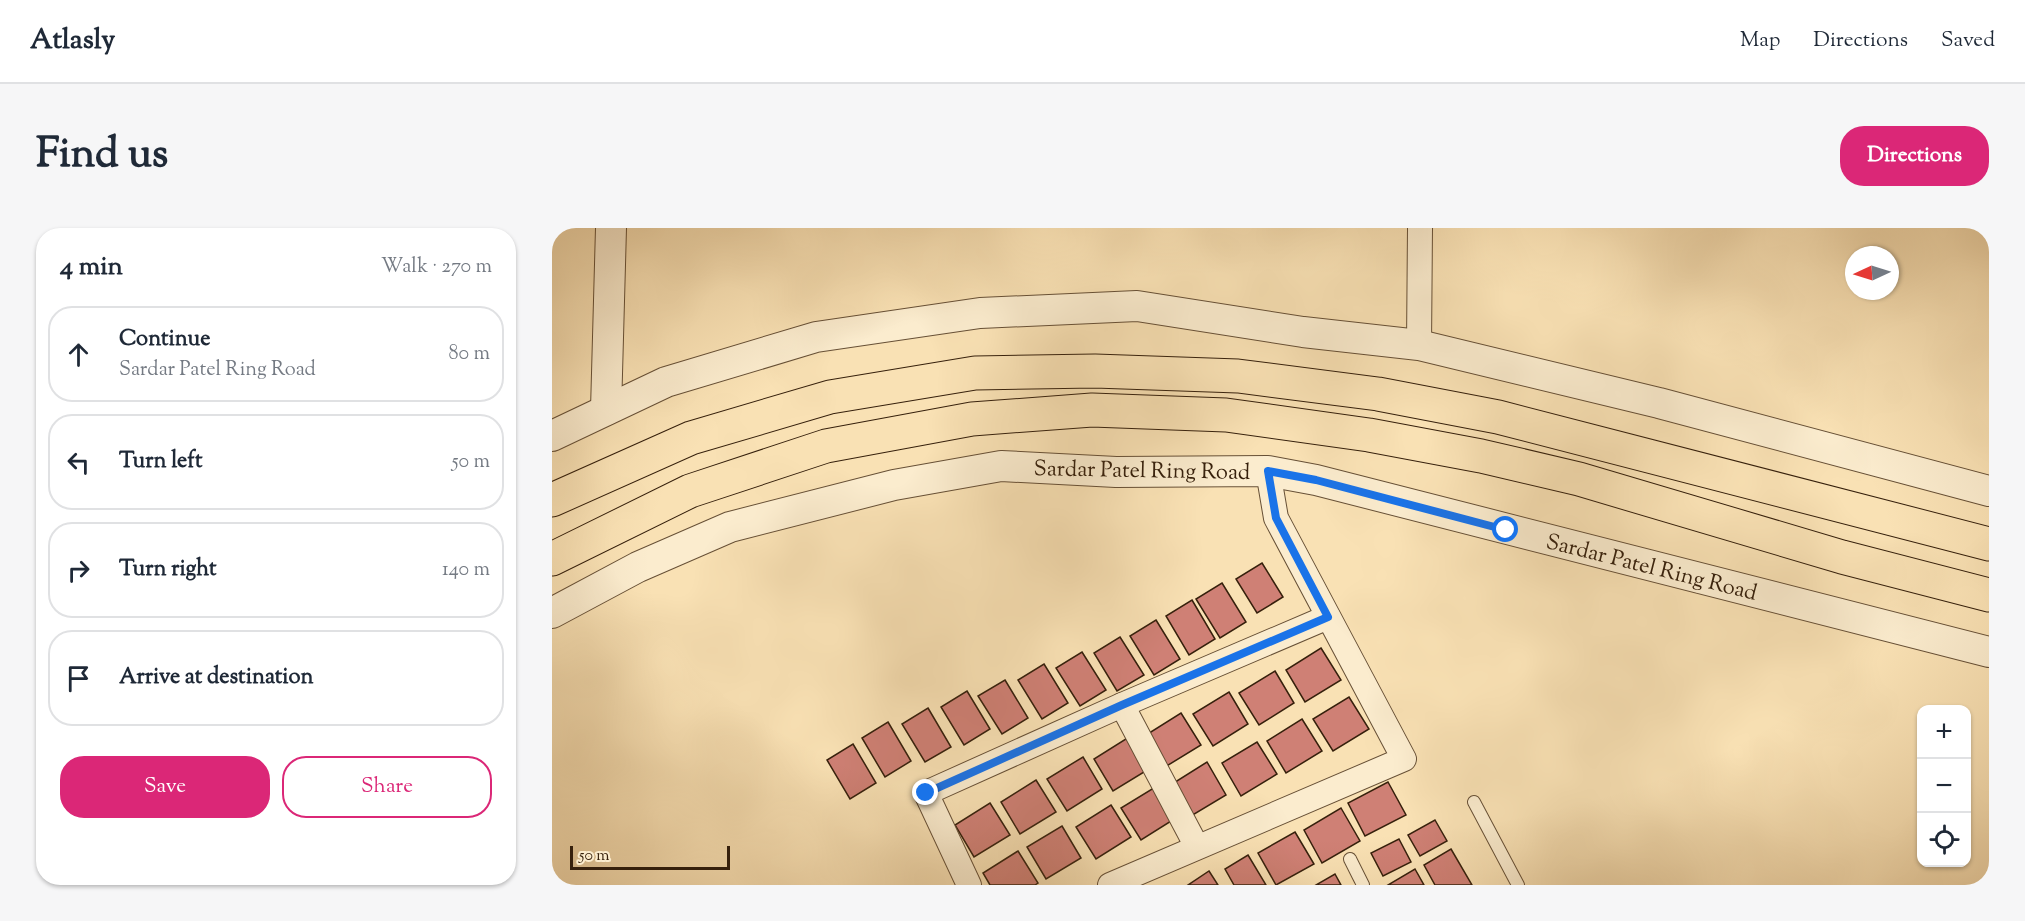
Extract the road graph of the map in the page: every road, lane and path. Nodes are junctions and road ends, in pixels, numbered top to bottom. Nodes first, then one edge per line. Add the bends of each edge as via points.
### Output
1 (611, 228) edge
2 (629, 228) edge
3 (1420, 228) edge
4 (1419, 345) junction
5 (616, 406) junction
6 (552, 436) edge
7 (1268, 471) junction
8 (1989, 491) edge
9 (552, 500) edge
10 (1989, 544) edge
11 (552, 559) edge
12 (1989, 595) edge
13 (552, 614) edge
14 (1328, 617) junction
15 (1989, 652) edge
16 (1122, 705) junction
17 (1474, 802) dead end
18 (1197, 847) junction
19 (1350, 859) dead end
20 (969, 885) edge
21 (1110, 885) edge
22 (1363, 885) edge
23 (1518, 885) edge

1 - 5 street
2 - 5 street
3 - 4 street
4 - 5 street via 1137,306 980,313 816,337 666,382
4 - 8 street via 1659,403
5 - 6 street
7 - 13 street, Sardar Patel Ring Road via 1116,472 1001,466 894,484 730,527 638,567
7 - 14 street via 1276,518
7 - 15 street, Sardar Patel Ring Road
9 - 10 highway via 691,438 830,397 975,373 1107,371 1238,376 1378,394 1498,417
11 - 12 highway via 690,491 826,446 972,419 1092,410 1226,415 1481,456 1579,479 1842,557
14 - 16 street
14 - 18 street via 1404,759
16 - 18 street
16 - 20 street via 926,793
17 - 23 lane
18 - 21 street
19 - 22 lane

